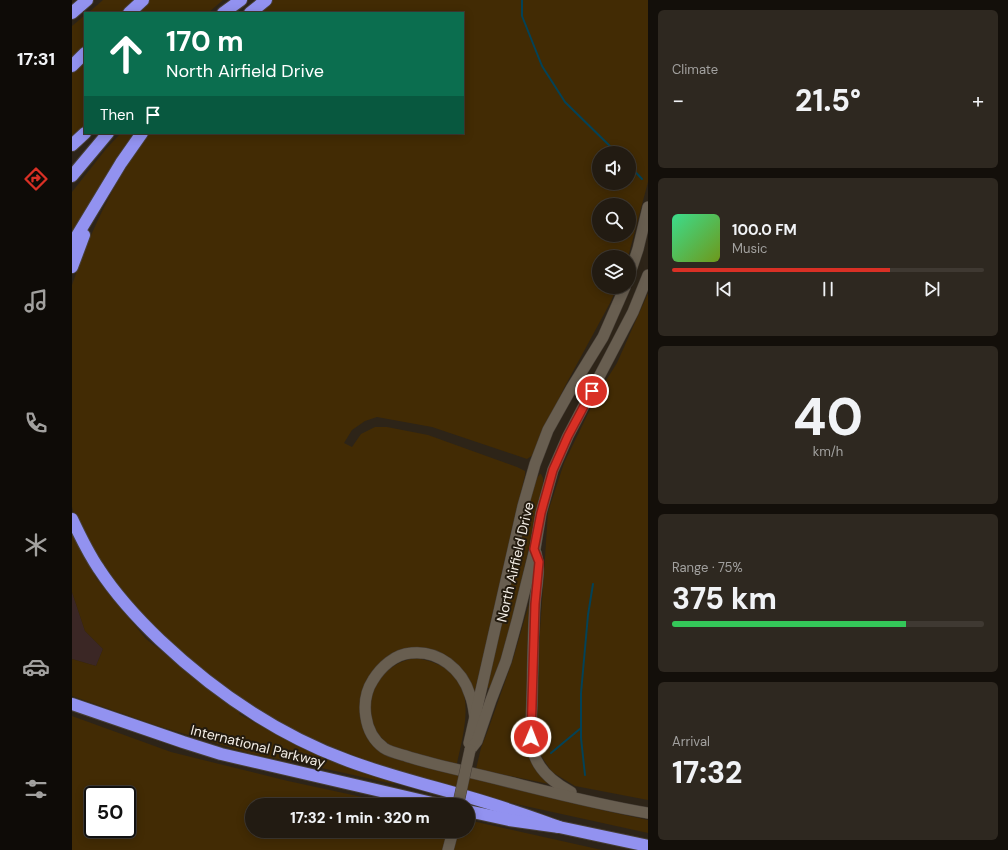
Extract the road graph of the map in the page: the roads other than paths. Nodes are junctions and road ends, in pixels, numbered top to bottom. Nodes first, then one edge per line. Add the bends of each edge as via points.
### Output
1 (87, 0) edge
2 (143, 0) edge
3 (241, 0) edge
4 (266, 0) edge
5 (130, 12) edge
6 (224, 12) edge
7 (251, 12) edge
8 (72, 13) edge
9 (84, 54) edge
10 (72, 66) edge
11 (84, 134) edge
12 (107, 134) edge
13 (141, 134) edge
14 (72, 145) edge
15 (72, 176) edge
16 (95, 207) junction
17 (648, 207) edge
18 (72, 244) edge
19 (636, 255) edge
20 (72, 267) edge
21 (648, 275) edge
22 (622, 294) edge
23 (535, 464) junction
24 (553, 470) junction
25 (72, 519) edge
26 (534, 549) junction
27 (72, 704) edge
28 (475, 718) junction
29 (470, 750) junction
30 (411, 798) edge
31 (460, 798) edge
32 (582, 799) junction
33 (475, 813) edge
34 (648, 813) edge
35 (559, 827) junction
36 (451, 838) edge
37 (644, 845) edge
38 (448, 850) edge

1 - 8 highway
2 - 5 highway
3 - 6 highway
4 - 7 highway
9 - 10 highway
11 - 14 highway
12 - 15 highway
13 - 16 highway
16 - 18 highway
16 - 20 highway
17 - 19 main road
21 - 24 main road, North Airfield Drive via 633,312
22 - 23 main road, North Airfield Drive via 603,336 548,430
23 - 24 main road
23 - 28 main road, North Airfield Drive via 522,506
24 - 26 main road, North Airfield Drive
25 - 35 highway via 99,570 151,632 179,658 242,707 294,738 321,750 382,772 512,810
26 - 29 main road, North Airfield Drive via 506,661 476,741
26 - 32 main road via 539,562 533,656 533,751 549,778
27 - 30 highway, International Parkway via 221,754
28 - 29 main road, North Airfield Drive via 469,741
28 - 32 main road via 464,681 455,669 432,654 402,655 386,664 368,687 365,714 368,727 373,737 392,752 424,762
29 - 31 main road, North Airfield Drive, bridge
32 - 34 main road
33 - 35 highway
35 - 37 highway
36 - 38 main road

